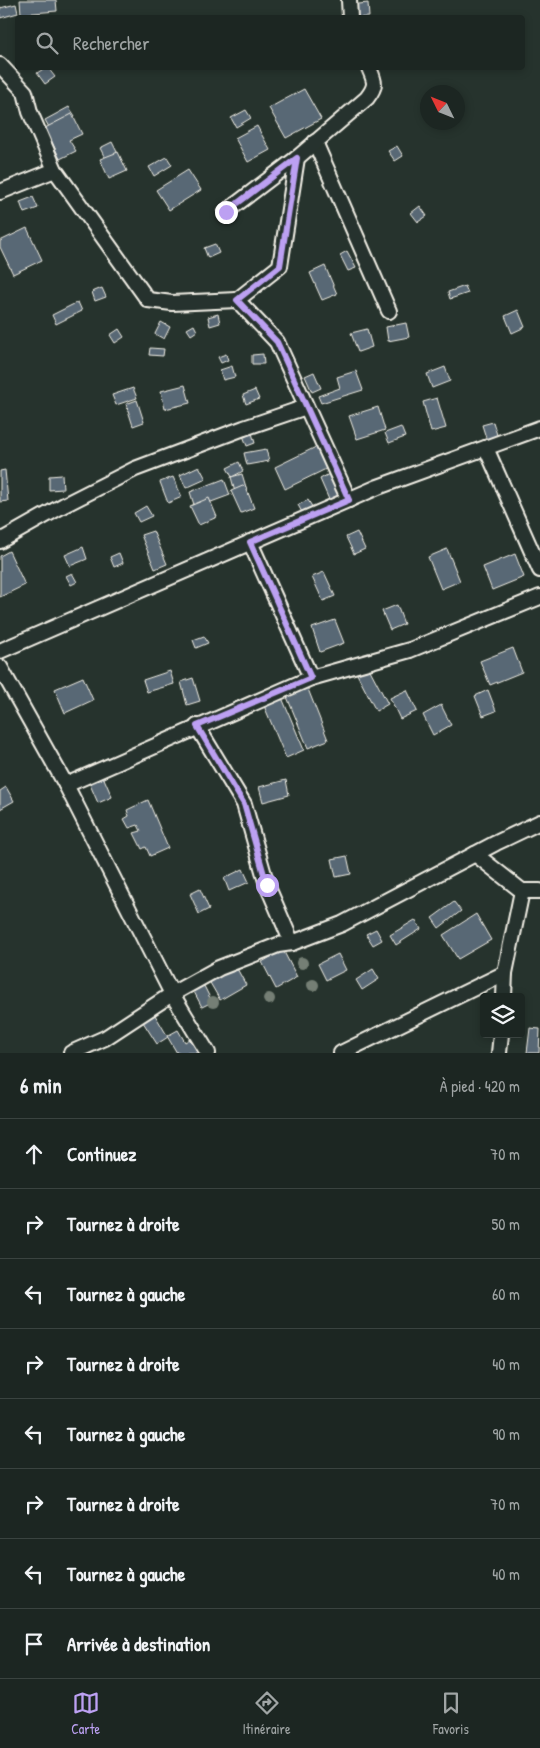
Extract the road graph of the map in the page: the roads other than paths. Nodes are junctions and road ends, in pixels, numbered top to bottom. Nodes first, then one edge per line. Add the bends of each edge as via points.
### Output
1 (349, 0) edge
2 (350, 15) edge
3 (0, 65) edge
4 (371, 70) edge
5 (315, 142) junction
6 (297, 158) junction
7 (55, 170) junction
8 (0, 192) edge
9 (226, 212) dead end
10 (237, 300) junction
11 (390, 311) dead end
12 (306, 407) junction
13 (540, 428) edge
14 (486, 448) junction
15 (349, 500) junction
16 (0, 541) edge
17 (250, 542) junction
18 (540, 570) edge
19 (540, 597) edge
20 (0, 651) edge
21 (0, 667) edge
22 (311, 678) junction
23 (197, 726) junction
24 (66, 785) junction
25 (540, 822) edge
26 (475, 854) junction
27 (522, 891) junction
28 (540, 891) edge
29 (292, 943) junction
30 (505, 973) junction
31 (504, 993) edge
32 (172, 994) junction
33 (501, 1038) edge
34 (71, 1053) edge
35 (208, 1053) edge
36 (341, 1053) edge
37 (499, 1053) edge

1 - 2 street
3 - 7 street via 25,92 33,120
4 - 5 street via 374,88 367,98
5 - 6 street
5 - 11 street
6 - 9 street
6 - 10 street via 280,266
7 - 8 street
7 - 10 street via 148,300 172,303
10 - 12 street via 277,342
12 - 15 street
12 - 16 street via 135,469
13 - 14 street
14 - 15 street
14 - 18 street
15 - 17 street
17 - 20 street
17 - 22 street
19 - 22 street via 410,650
21 - 24 street
22 - 23 street
23 - 24 street
23 - 29 street via 244,804 267,885
24 - 32 street
25 - 26 street
26 - 27 street
26 - 29 street via 342,924
27 - 28 street
27 - 30 street
29 - 32 street via 278,945 219,968
30 - 31 street
30 - 36 street
32 - 34 street via 105,1038
32 - 35 street
33 - 37 street

